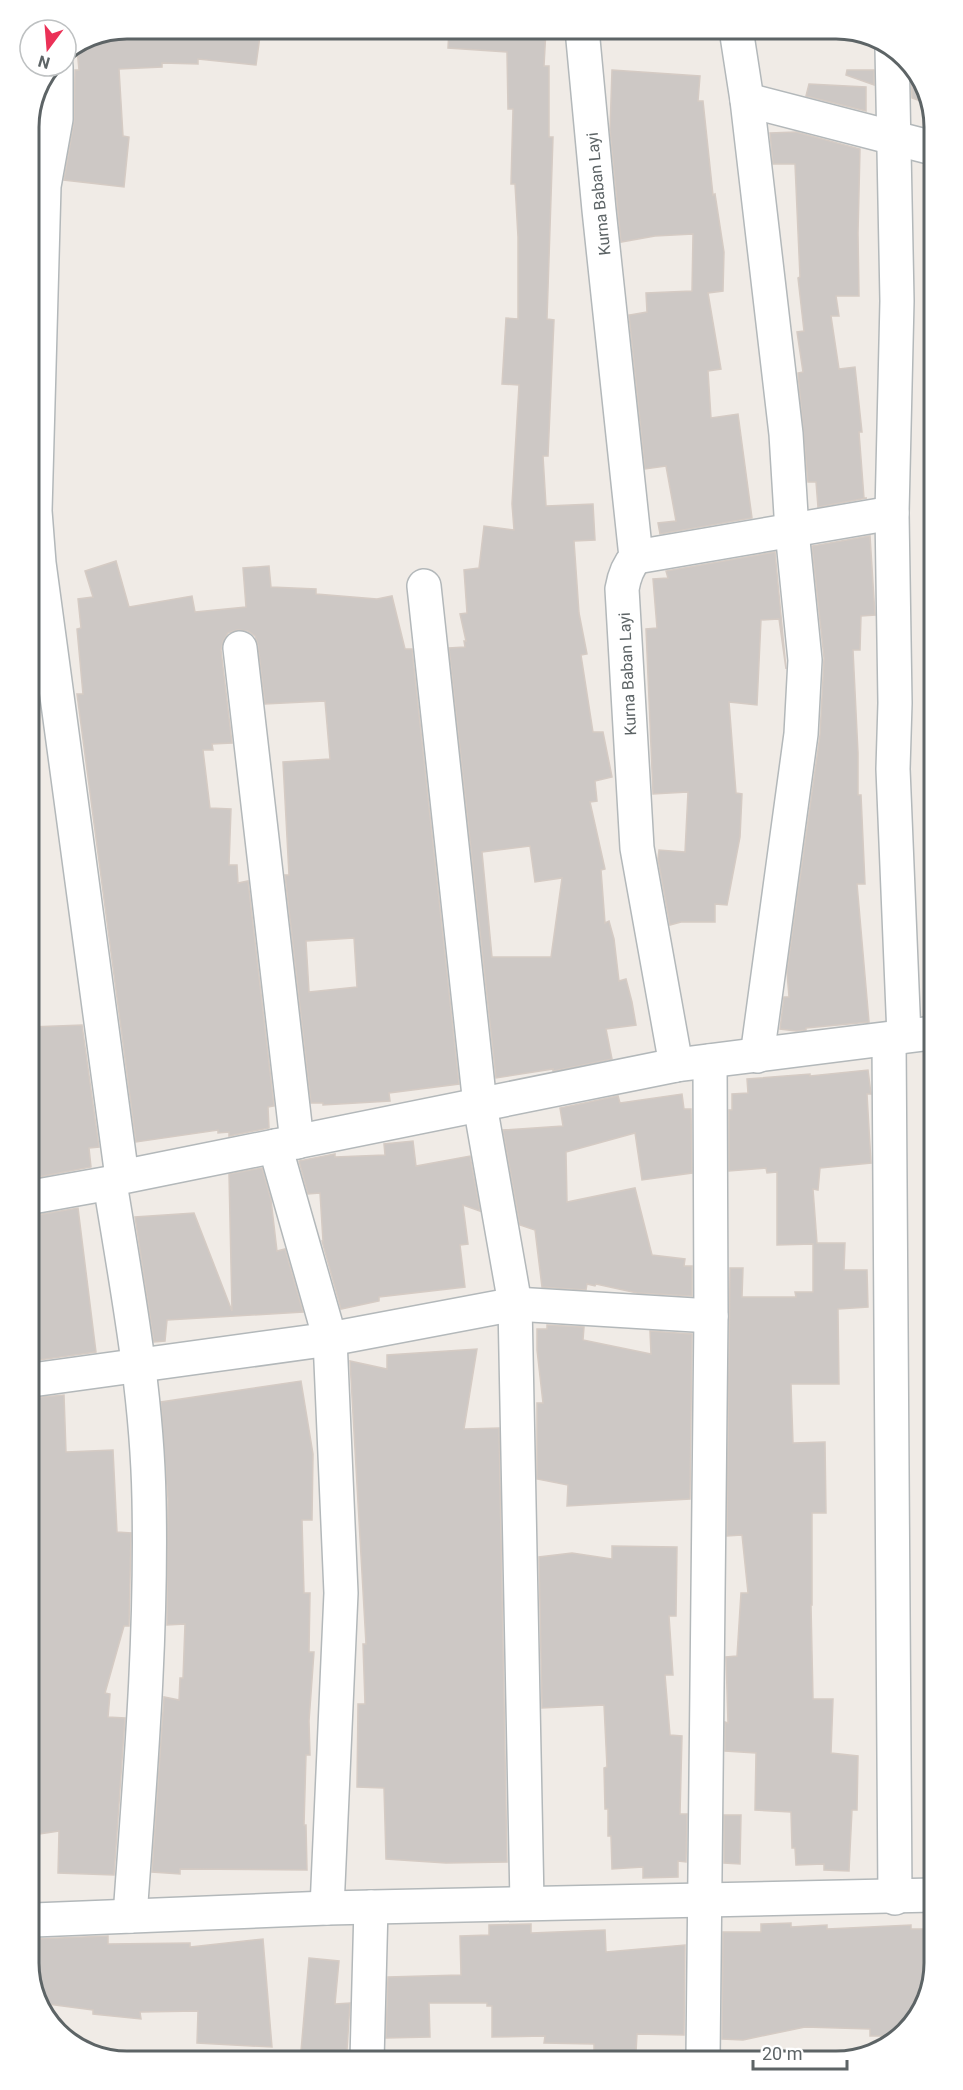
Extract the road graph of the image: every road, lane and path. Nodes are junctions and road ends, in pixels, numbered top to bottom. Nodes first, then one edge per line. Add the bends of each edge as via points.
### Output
1 (583, 39) edge
2 (738, 39) edge
3 (892, 60) edge
4 (56, 78) edge
5 (747, 100) junction
6 (894, 138) junction
7 (924, 146) edge
8 (39, 367) edge
9 (892, 513) junction
10 (792, 531) junction
11 (636, 557) junction
12 (39, 562) edge
13 (424, 586) dead end
14 (240, 648) dead end
15 (908, 1036) edge
16 (757, 1056) junction
17 (710, 1061) junction
18 (676, 1065) junction
19 (480, 1105) junction
20 (286, 1144) junction
21 (116, 1180) junction
22 (39, 1196) edge
23 (515, 1304) junction
24 (711, 1316) junction
25 (330, 1339) junction
26 (140, 1365) junction
27 (39, 1379) edge
28 (924, 1897) edge
29 (895, 1898) junction
30 (704, 1901) junction
31 (527, 1903) junction
32 (371, 1907) junction
33 (327, 1908) junction
34 (130, 1916) junction
35 (39, 1920) edge
36 (367, 2051) edge
37 (703, 2051) edge

1 - 11 street, Kurna Baban Layi
2 - 5 street
3 - 6 street
4 - 8 street via 56,118 44,186
5 - 6 street
5 - 10 street via 786,434
6 - 7 street
6 - 9 street via 897,301
9 - 10 street
9 - 15 street via 893,769
10 - 11 street
10 - 16 street via 806,660 805,703
11 - 18 street, Kurna Baban Layi via 629,565 622,589 637,848
12 - 21 street
13 - 19 street
14 - 20 street
15 - 16 street
15 - 29 street
16 - 17 street
17 - 18 street
17 - 24 street
18 - 19 street
19 - 20 street
19 - 23 street
20 - 21 street
20 - 25 street
21 - 22 street
21 - 26 street
23 - 24 street
23 - 25 street
23 - 31 street
24 - 30 street
25 - 26 street
25 - 33 street via 341,1593
26 - 27 street
26 - 34 street via 149,1497 148,1644
28 - 29 street
29 - 30 street
30 - 31 street
30 - 37 street
31 - 32 street
32 - 33 street
32 - 36 street
33 - 34 street
34 - 35 street

